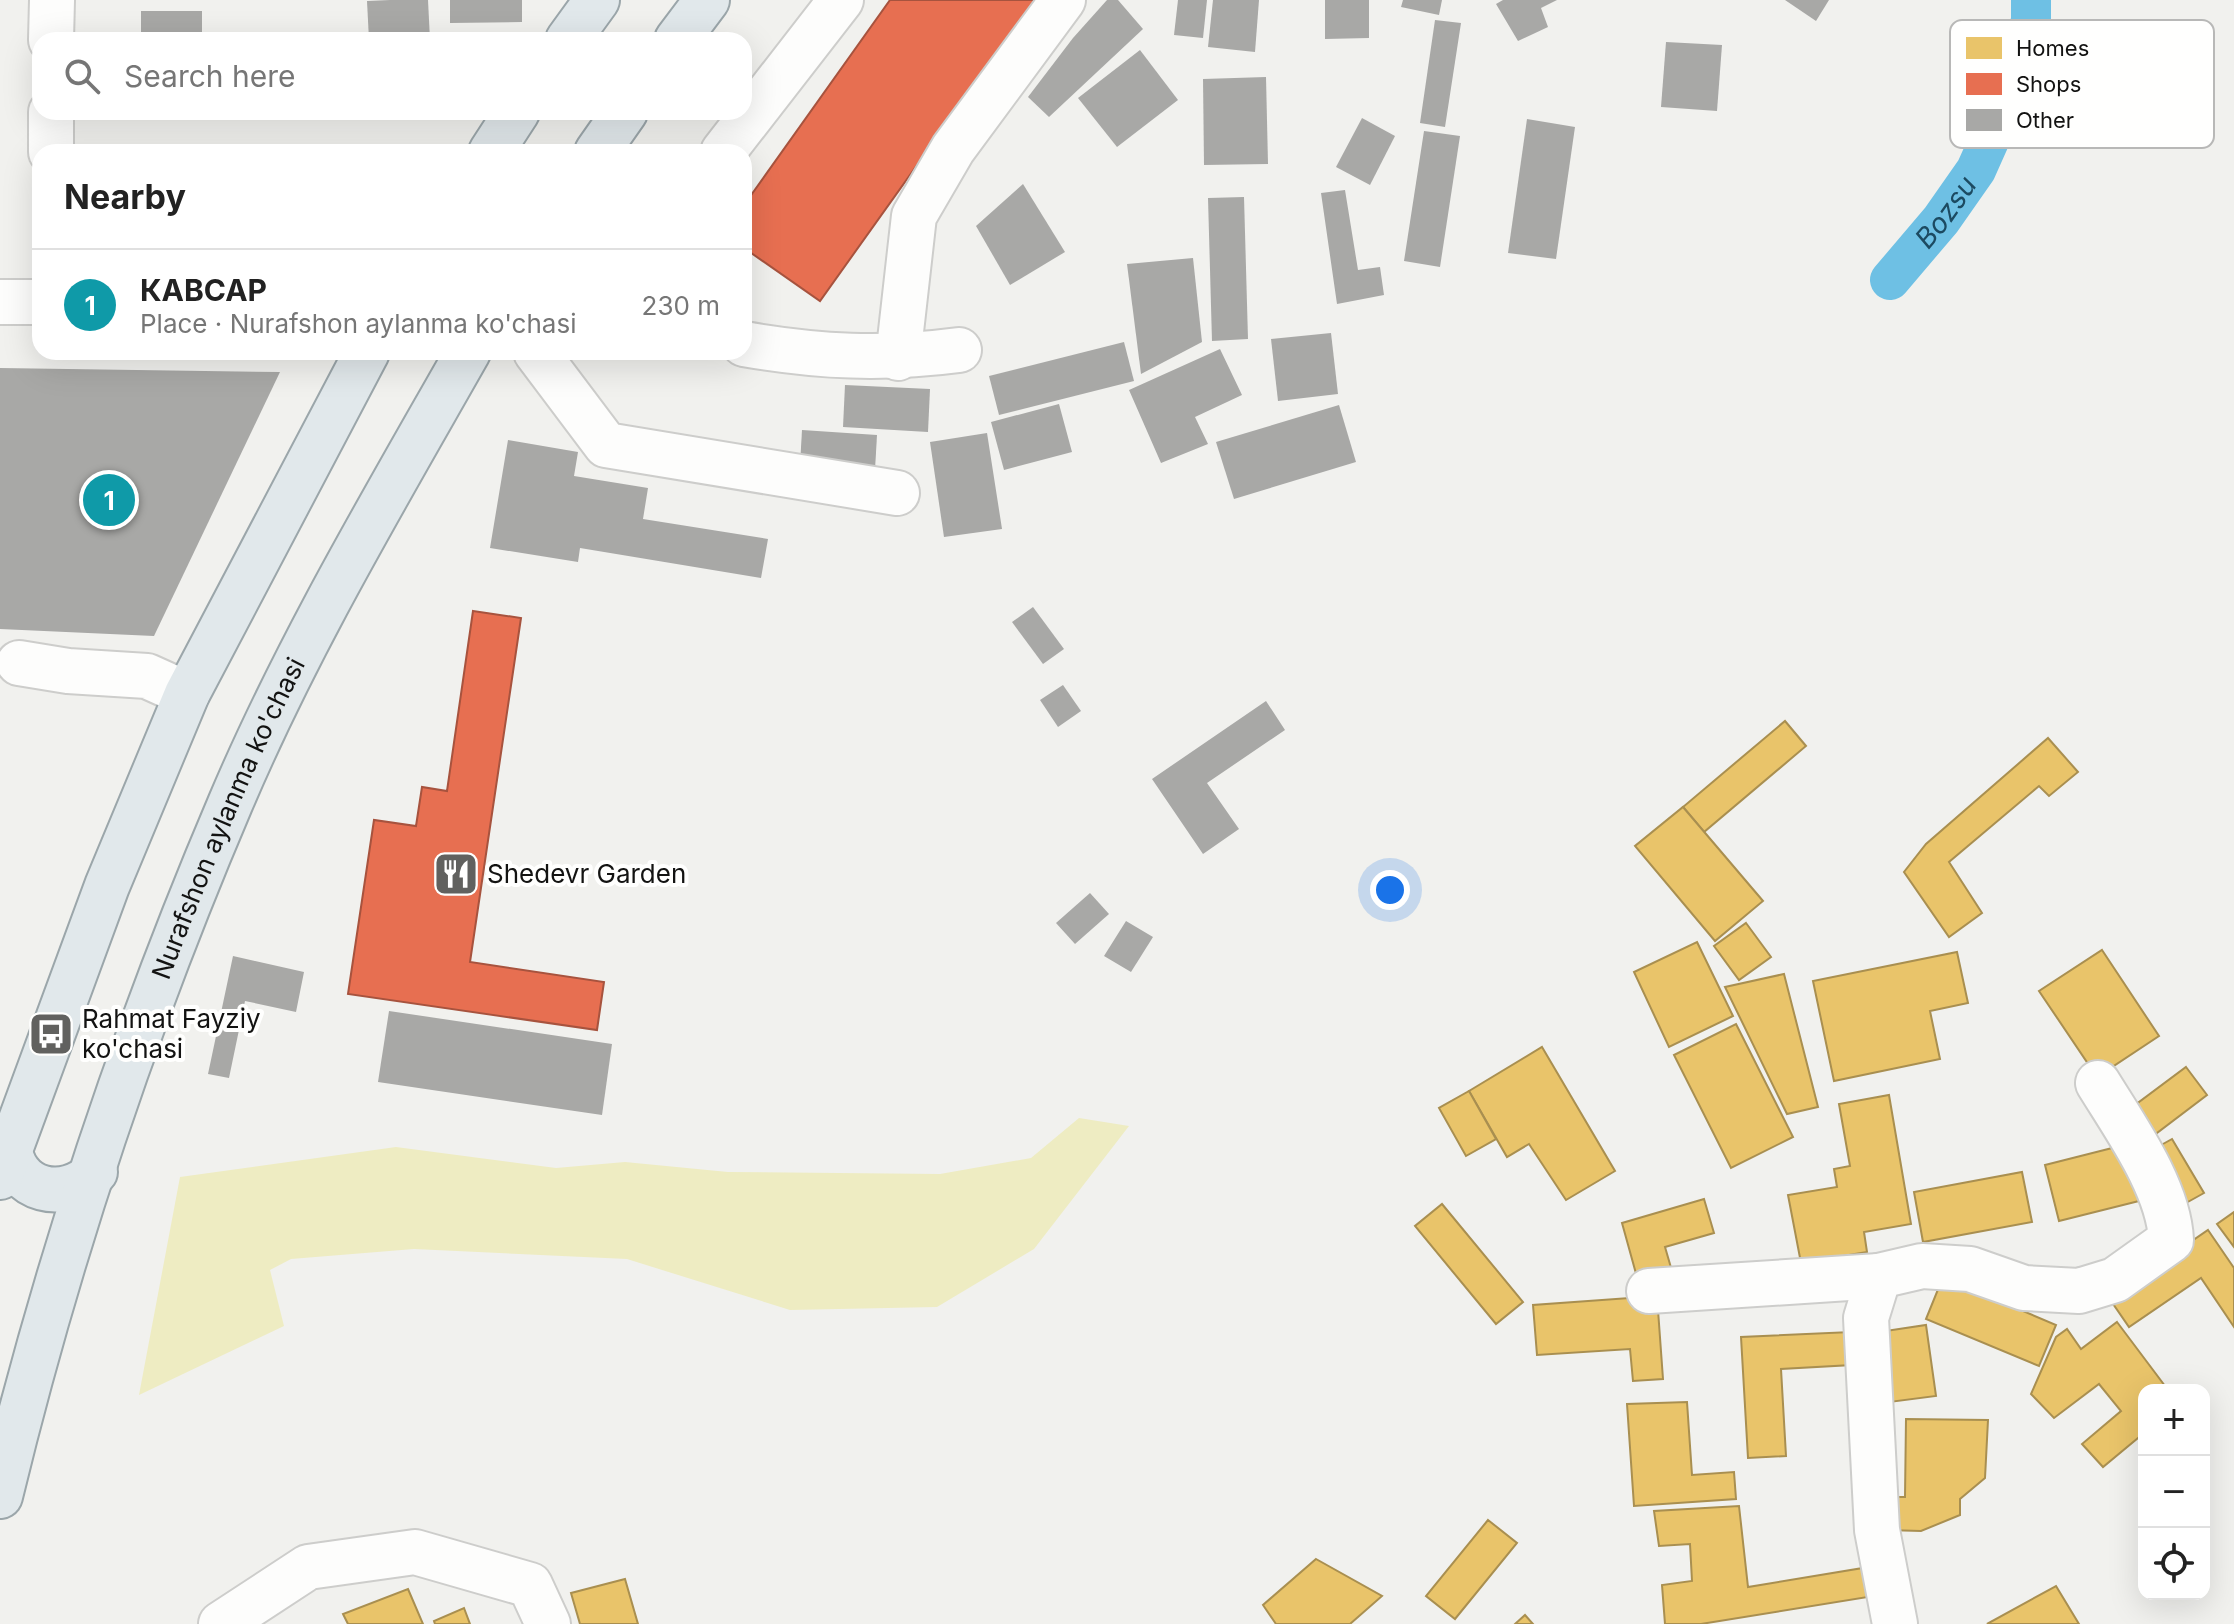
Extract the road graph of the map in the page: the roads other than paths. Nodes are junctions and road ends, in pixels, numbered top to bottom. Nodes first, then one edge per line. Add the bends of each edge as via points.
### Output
1 (52, 0) edge
2 (597, 0) edge
3 (707, 0) edge
4 (841, 0) edge
5 (1063, 0) edge
6 (51, 32) edge
7 (574, 32) edge
8 (683, 32) edge
9 (752, 115) edge
10 (51, 120) edge
11 (512, 120) edge
12 (619, 120) edge
13 (748, 120) edge
14 (51, 144) edge
15 (496, 144) edge
16 (603, 144) edge
17 (729, 144) edge
18 (0, 302) edge
19 (32, 302) edge
20 (752, 345) edge
21 (959, 350) dead end
22 (898, 358) junction
23 (363, 360) edge
24 (464, 360) edge
25 (542, 360) edge
26 (897, 493) dead end
27 (19, 663) dead end
28 (187, 694) junction
29 (2098, 1083) dead end
30 (4, 1162) edge
31 (95, 1172) junction
32 (1879, 1276) junction
33 (1649, 1291) dead end
34 (0, 1496) edge
35 (221, 1624) edge
36 (548, 1624) edge
37 (1895, 1624) edge

1 - 6 street
2 - 7 main road
3 - 8 main road
4 - 9 street
5 - 22 street via 953,149 914,216
10 - 14 street
11 - 15 main road
12 - 16 main road
13 - 17 street
18 - 19 street
20 - 22 street via 807,355
21 - 22 street
23 - 28 main road
24 - 31 main road, Nurafshon aylanma ko'chasi via 281,694 230,803 129,1066
25 - 26 street via 606,445
27 - 28 street via 147,676
28 - 30 main road via 107,886
29 - 32 street via 2136,1144 2170,1218 2171,1240 2115,1280 2079,1291 2024,1288 1970,1269 1922,1266
30 - 31 main road via 42,1189 71,1189
31 - 34 main road, Nurafshon aylanma ko'chasi via 27,1383
32 - 33 street
32 - 37 street via 1866,1318 1877,1530
35 - 36 street via 308,1567 415,1552 530,1585

